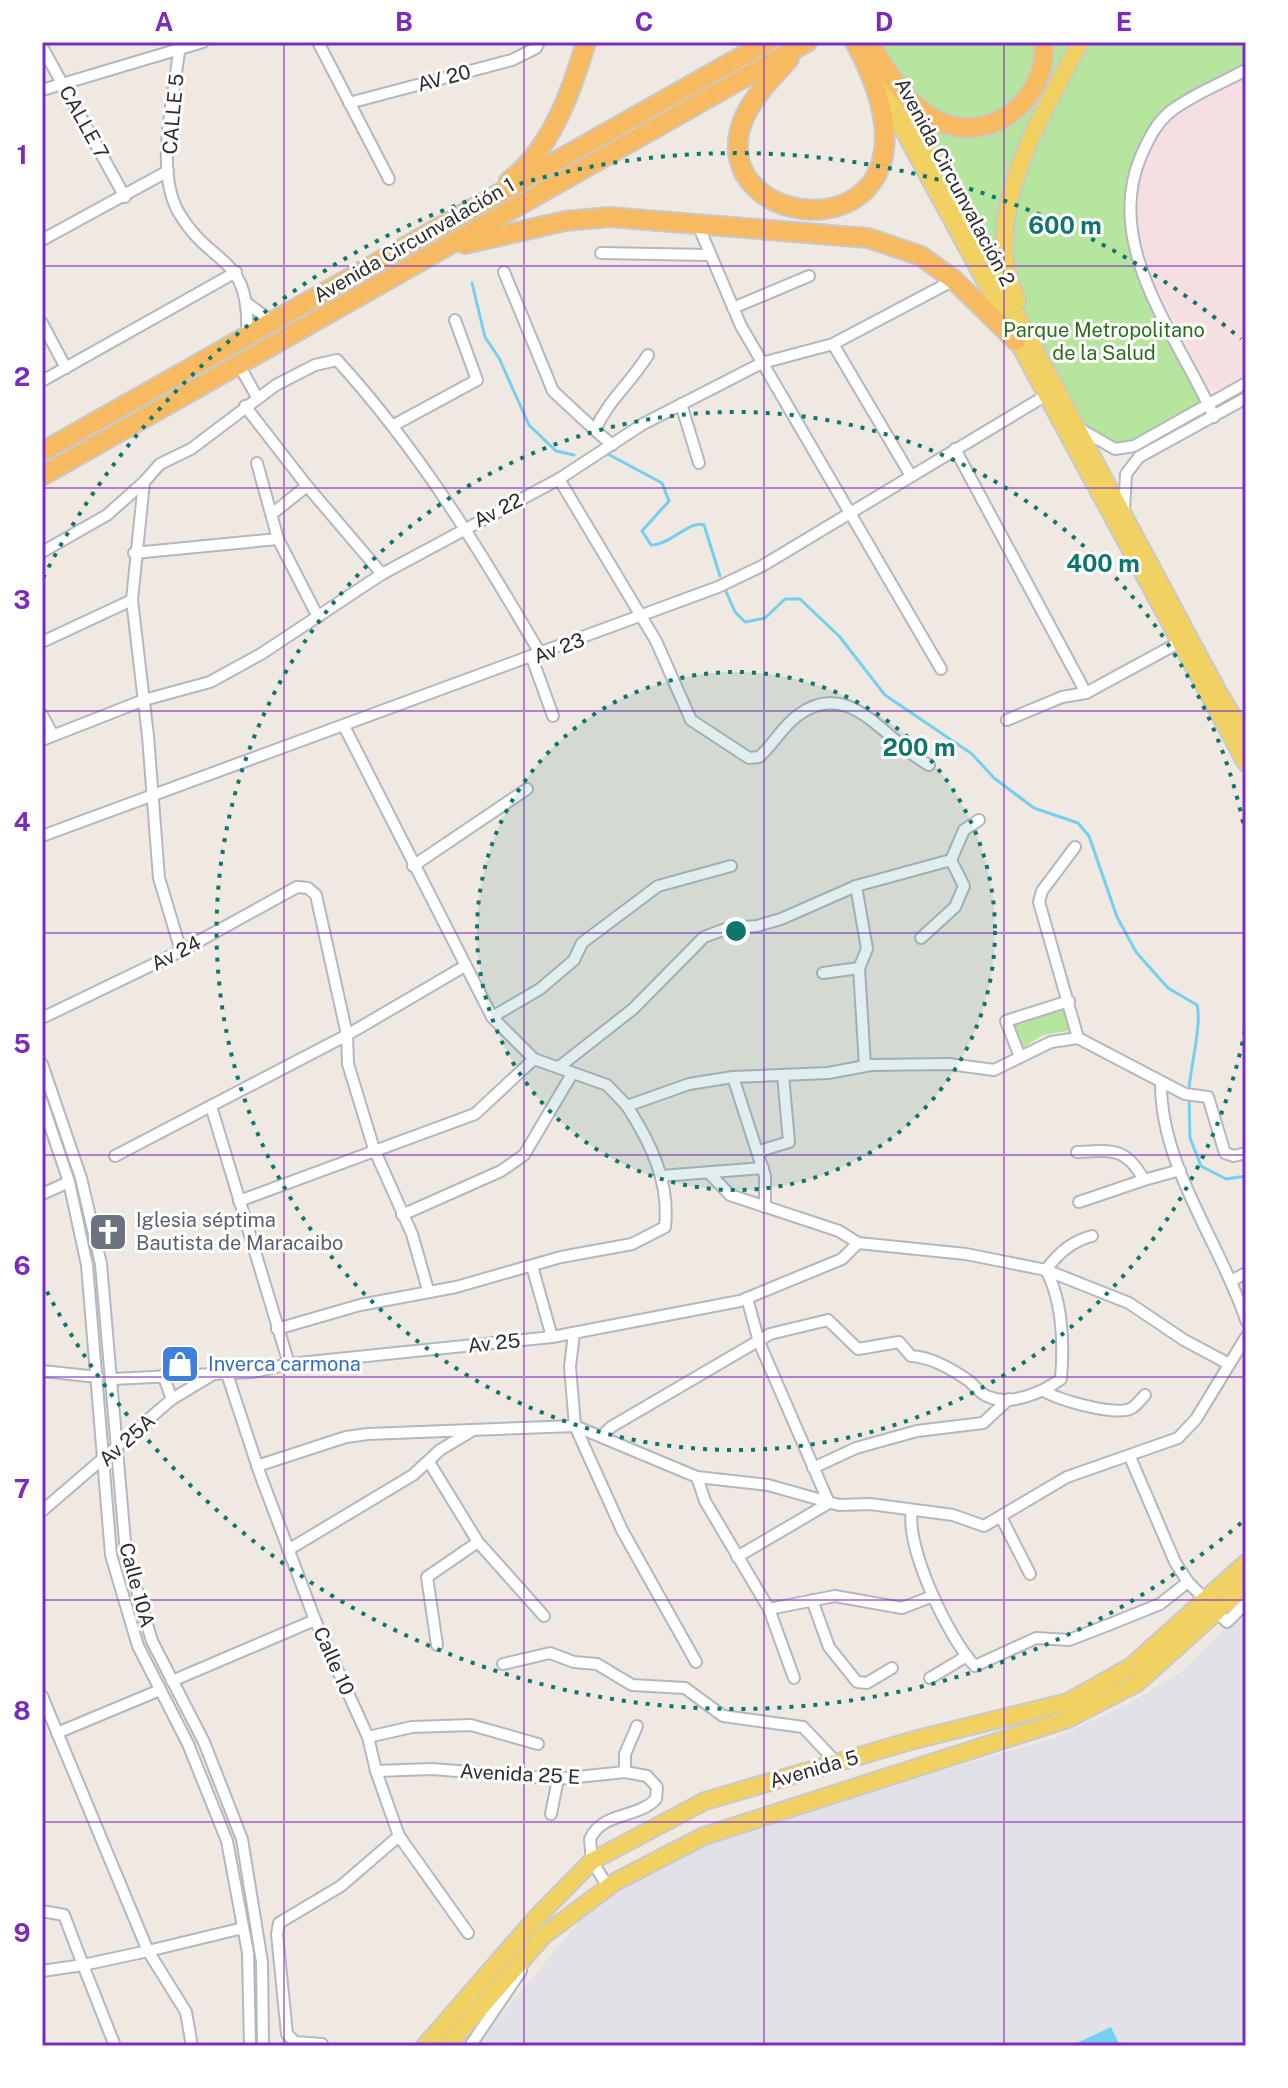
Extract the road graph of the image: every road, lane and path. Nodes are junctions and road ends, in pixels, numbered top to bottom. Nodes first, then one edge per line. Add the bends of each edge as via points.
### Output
1 (203, 42) edge
2 (318, 42) edge
3 (586, 42) edge
4 (767, 42) edge
5 (1043, 42) edge
6 (1080, 42) edge
7 (804, 44) edge
8 (538, 45) edge
9 (180, 46) edge
10 (865, 46) edge
11 (42, 47) edge
12 (1246, 70) edge
13 (881, 77) junction
14 (63, 83) junction
15 (42, 90) edge
16 (349, 103) junction
17 (168, 171) junction
18 (389, 179) dead end
19 (125, 197) junction
20 (468, 213) junction
21 (698, 225) junction
22 (42, 240) edge
23 (443, 249) junction
24 (601, 253) dead end
25 (708, 255) junction
26 (236, 272) junction
27 (504, 272) dead end
28 (809, 276) dead end
29 (954, 280) junction
30 (248, 304) junction
31 (733, 308) junction
32 (455, 320) dead end
33 (42, 323) edge
34 (274, 323) junction
35 (247, 338) junction
36 (1022, 339) junction
37 (833, 344) junction
38 (648, 355) dead end
39 (762, 363) junction
40 (239, 365) junction
41 (66, 368) junction
42 (42, 381) edge
43 (1246, 383) edge
44 (1045, 396) junction
45 (257, 397) junction
46 (1246, 398) edge
47 (681, 404) junction
48 (1208, 405) junction
49 (245, 406) junction
50 (1214, 417) junction
51 (1073, 422) junction
52 (394, 425) junction
53 (595, 430) junction
54 (612, 445) junction
55 (955, 449) junction
56 (42, 452) edge
57 (257, 463) dead end
58 (699, 463) dead end
59 (42, 476) edge
60 (911, 476) junction
61 (559, 479) junction
62 (144, 482) junction
63 (307, 486) junction
64 (273, 513) junction
65 (849, 513) junction
66 (1124, 517) junction
67 (466, 526) junction
68 (278, 539) junction
69 (42, 552) edge
70 (134, 553) junction
71 (382, 574) junction
72 (132, 600) junction
73 (642, 616) junction
74 (318, 617) junction
75 (42, 642) edge
76 (1178, 643) junction
77 (537, 656) junction
78 (941, 669) dead end
79 (1086, 693) junction
80 (144, 700) junction
81 (42, 715) edge
82 (553, 716) dead end
83 (1007, 720) dead end
84 (344, 726) junction
85 (47, 737) edge
86 (1246, 738) edge
87 (1246, 763) edge
88 (929, 765) dead end
89 (527, 789) dead end
90 (150, 797) junction
91 (979, 820) dead end
92 (42, 836) edge
93 (1075, 847) dead end
94 (951, 860) junction
95 (413, 866) junction
96 (731, 866) dead end
97 (856, 886) junction
98 (921, 938) dead end
99 (181, 951) junction
100 (465, 966) junction
101 (859, 968) junction
102 (823, 973) dead end
103 (1069, 1001) junction
104 (492, 1017) junction
105 (42, 1018) edge
106 (347, 1035) junction
107 (1078, 1038) junction
108 (1020, 1057) junction
109 (534, 1059) junction
110 (42, 1064) edge
111 (865, 1066) junction
112 (559, 1067) junction
113 (572, 1074) junction
114 (783, 1075) junction
115 (733, 1077) junction
116 (1161, 1082) junction
117 (42, 1102) edge
118 (211, 1106) junction
119 (627, 1106) junction
120 (374, 1149) junction
121 (759, 1151) junction
122 (1077, 1152) dead end
123 (1246, 1153) edge
124 (115, 1156) dead end
125 (763, 1168) junction
126 (1180, 1170) junction
127 (710, 1174) junction
128 (661, 1176) junction
129 (1144, 1180) junction
130 (69, 1182) junction
131 (42, 1194) edge
132 (239, 1201) junction
133 (1079, 1202) dead end
134 (765, 1207) junction
135 (402, 1215) junction
136 (1092, 1236) dead end
137 (858, 1243) junction
138 (532, 1266) junction
139 (1046, 1270) junction
140 (1246, 1273) edge
141 (1231, 1281) junction
142 (428, 1290) junction
143 (747, 1298) junction
144 (1246, 1320) edge
145 (277, 1329) junction
146 (574, 1333) junction
147 (552, 1337) junction
148 (1246, 1337) edge
149 (759, 1342) junction
150 (1237, 1358) edge
151 (289, 1364) junction
152 (42, 1371) edge
153 (215, 1373) junction
154 (227, 1374) junction
155 (163, 1375) junction
156 (98, 1377) junction
157 (113, 1379) junction
158 (1044, 1391) junction
159 (1145, 1395) dead end
160 (172, 1399) junction
161 (1009, 1399) junction
162 (575, 1426) junction
163 (473, 1430) junction
164 (602, 1436) junction
165 (116, 1450) junction
166 (1130, 1457) junction
167 (103, 1461) junction
168 (429, 1462) junction
169 (257, 1466) junction
170 (813, 1468) junction
171 (697, 1477) junction
172 (829, 1503) junction
173 (912, 1510) junction
174 (42, 1511) edge
175 (1001, 1517) junction
176 (478, 1542) junction
177 (288, 1550) junction
178 (737, 1557) junction
179 (1246, 1563) edge
180 (1030, 1574) dead end
181 (1188, 1582) junction
182 (1246, 1585) edge
183 (933, 1596) junction
184 (812, 1600) junction
185 (1246, 1603) edge
186 (1213, 1606) junction
187 (769, 1609) junction
188 (544, 1616) dead end
189 (315, 1620) junction
190 (437, 1645) dead end
191 (967, 1656) junction
192 (696, 1662) dead end
193 (503, 1664) dead end
194 (892, 1668) dead end
195 (794, 1678) dead end
196 (930, 1678) dead end
197 (172, 1681) junction
198 (160, 1690) junction
199 (42, 1696) edge
200 (637, 1726) dead end
201 (57, 1733) junction
202 (368, 1737) junction
203 (538, 1744) dead end
204 (836, 1762) junction
205 (376, 1771) junction
206 (625, 1772) junction
207 (558, 1779) junction
208 (551, 1814) dead end
209 (399, 1836) junction
210 (592, 1861) junction
211 (608, 1887) junction
212 (42, 1911) edge
213 (243, 1928) junction
214 (468, 1933) dead end
215 (543, 1936) junction
216 (148, 1951) junction
217 (83, 1965) junction
218 (42, 1971) edge
219 (322, 2044) dead end
220 (115, 2046) edge
221 (192, 2046) edge
222 (250, 2046) edge
223 (263, 2046) edge
224 (425, 2046) edge
225 (447, 2046) edge
226 (470, 2046) edge

1 - 9 street
2 - 16 street
3 - 20 highway via 551,131 521,172
4 - 20 highway, Avenida Circunvalación 1
5 - 13 highway via 1045,56 1034,91 1010,115 977,128 948,125
6 - 36 main road via 1028,145 1008,205 1005,261
7 - 13 highway via 764,86 744,118 738,145 746,173 759,190 785,207 811,213 841,208 863,193 880,168 886,134
7 - 23 highway, Avenida Circunvalación 1
8 - 16 street, AV 20 via 512,60
9 - 14 street
9 - 17 street, CALLE 5
10 - 13 highway, Avenida Circunvalación 2
11 - 14 street, CALLE 7
12 - 48 street via 1172,111 1156,126 1134,171 1129,196 1129,221 1145,282
13 - 36 main road, Avenida Circunvalación 2
14 - 15 street
14 - 19 street, CALLE 7
16 - 18 street
17 - 19 street
17 - 26 street, CALLE 5 via 178,212
19 - 22 street
20 - 34 highway, Avenida Circunvalación 1
21 - 23 highway via 609,217 565,221
21 - 25 street
21 - 29 highway via 868,238 921,256
23 - 40 highway, Avenida Circunvalación 1
24 - 25 street
25 - 31 street
26 - 30 street, CALLE 5
26 - 41 street
27 - 53 street via 553,391
28 - 31 street
29 - 36 highway
29 - 37 street, Av 22
30 - 34 street
30 - 35 street
31 - 39 street
32 - 52 street via 477,380
33 - 41 street
34 - 35 highway, Avenida Circunvalación 1
35 - 56 highway, Avenida Circunvalación 1
36 - 44 main road, Avenida Circunvalación 2
36 - 51 main road, Avenida Circunvalación 2
37 - 39 street, Av 22
37 - 60 street
38 - 53 street via 629,386 607,404
39 - 47 street, Av 22
39 - 65 street
40 - 45 street
40 - 59 highway, Avenida Circunvalación 1
41 - 42 street
43 - 48 street
44 - 55 street, Av 23
44 - 76 main road, Avenida Circunvalación 2
45 - 49 street
45 - 52 street via 315,365 337,360
46 - 50 street
47 - 54 street, Av 22
47 - 58 street
48 - 50 street
48 - 51 street via 1134,446 1115,449
49 - 62 street via 191,449 160,464
49 - 63 street
50 - 66 street via 1139,457 1126,474
51 - 66 main road, Avenida Circunvalación 2
52 - 67 street
53 - 54 street
54 - 61 street, Av 22
55 - 60 street, Av 23
55 - 79 street
57 - 64 street
60 - 65 street, Av 23
61 - 67 street, Av 22
61 - 73 street
62 - 69 street via 107,515
62 - 70 street
63 - 64 street
63 - 71 street
64 - 68 street
65 - 73 street, Av 23 via 751,571
65 - 78 street
66 - 86 main road, Avenida Circunvalación 2
67 - 71 street, Av 22
67 - 77 street
68 - 70 street
68 - 74 street
70 - 72 street
71 - 74 street, Av 22
72 - 75 street
72 - 80 street
73 - 77 street, Av 23
73 - 88 street via 691,720 749,758 759,757 793,718 815,703 840,701
74 - 80 street, Av 22 via 210,682
76 - 79 street
76 - 87 main road, Avenida Circunvalación 2
77 - 82 street
77 - 84 street, Av 23
79 - 83 street
80 - 85 street, Av 22
80 - 90 street
81 - 85 street
84 - 90 street, Av 23
84 - 95 street
89 - 95 street
90 - 92 street, Av 23
90 - 99 street via 159,878
91 - 94 street via 964,830
93 - 103 street via 1039,902
94 - 97 street
94 - 98 street via 964,886 955,907
95 - 100 street
96 - 104 street via 658,886 582,943 574,960 540,989
97 - 101 street via 867,949
97 - 112 street via 781,919 704,937 633,1009
99 - 105 street, Av 24
99 - 106 street, Av 24 via 297,887 308,888 316,895
100 - 104 street
100 - 106 street
101 - 102 street
101 - 111 street
103 - 107 street
103 - 108 street via 1006,1021
104 - 109 street
106 - 118 street
106 - 120 street via 348,1064
107 - 108 street via 1051,1042
107 - 116 street
108 - 111 street via 994,1070 949,1064
109 - 112 street
109 - 120 street via 475,1114
110 - 157 street, Calle 10A via 81,1178 101,1264
111 - 114 street
112 - 113 street
113 - 119 street via 607,1085
113 - 135 street via 524,1155 501,1171
114 - 115 street
114 - 121 street via 789,1142
115 - 119 street via 689,1084
115 - 121 street
116 - 123 street via 1185,1094 1208,1097 1225,1153
116 - 126 street via 1160,1099
117 - 130 street, Calle 10A
118 - 124 street
118 - 132 street
119 - 128 street
120 - 132 street
120 - 135 street
121 - 125 street
122 - 129 street via 1109,1150 1132,1159
125 - 127 street
125 - 134 street
126 - 129 street
126 - 141 street
127 - 128 street
127 - 134 street via 730,1195
128 - 138 street via 665,1227 632,1244
129 - 133 street
130 - 131 street
130 - 156 street, Calle 10A via 87,1265
132 - 145 street
134 - 137 street via 839,1231
135 - 142 street
136 - 139 street via 1077,1240
137 - 139 street via 966,1254
137 - 143 street, Av 25 via 842,1259
138 - 142 street
138 - 147 street
139 - 150 street via 1129,1303
139 - 158 street via 1056,1289 1063,1357 1061,1379
140 - 141 street
141 - 144 street
142 - 145 street
143 - 146 street, Av 25
143 - 149 street
145 - 151 street
146 - 147 street, Av 25
146 - 162 street via 570,1367
147 - 151 street, Av 25
148 - 150 street
149 - 161 street via 770,1334 828,1320 858,1349 899,1342 911,1356 928,1357 988,1397
149 - 164 street
149 - 170 street
150 - 166 street via 1178,1438
151 - 154 street, Av 25
152 - 156 street
153 - 154 street, Av 25
153 - 155 street, Av 25
153 - 160 street, Av 25A
154 - 169 street, Calle 10
155 - 157 street, Av 25
155 - 160 street
156 - 167 street, Calle 10A
157 - 165 street, Calle 10A
158 - 159 street via 1058,1399 1120,1411 1131,1409
158 - 161 street
160 - 165 street, Av 25A
161 - 170 street via 983,1423 917,1431 856,1448
162 - 163 street
162 - 164 street
162 - 192 street via 622,1530
163 - 168 street
163 - 169 street via 346,1437
164 - 171 street
165 - 167 street, Av 25A
165 - 197 street, Calle 10A via 126,1554 152,1641
166 - 175 street via 1067,1477
166 - 181 street
167 - 174 street, Av 25A
167 - 198 street, Calle 10A via 111,1555 138,1646
168 - 176 street
168 - 177 street
169 - 177 street, Calle 10
170 - 172 street
171 - 172 street via 768,1485
171 - 178 street
172 - 173 street
172 - 178 street
173 - 175 street via 953,1515 984,1526
173 - 183 street via 915,1550
175 - 180 street
176 - 188 street
176 - 190 street via 427,1577
177 - 189 street, Calle 10
178 - 187 street
179 - 186 main road, Avenida 5
181 - 186 street
181 - 191 street via 1160,1604 1069,1640 1036,1638 978,1667
182 - 186 main road, Avenida 5
183 - 184 street via 902,1608 835,1596
183 - 191 street
184 - 187 street
184 - 194 street via 829,1647 857,1682 867,1683
185 - 186 street via 1227,1622
186 - 204 main road, Avenida 5 via 1132,1666 1068,1702
186 - 211 main road, Avenida 5 via 1137,1683 1068,1719 704,1836
187 - 195 street
189 - 197 street
189 - 202 street, Calle 10
191 - 196 street
193 - 204 street via 550,1653 597,1664 632,1685 685,1688 723,1716 803,1727
197 - 223 street, Calle 10A via 204,1742 242,1839 262,1962
198 - 201 street
198 - 213 street, Calle 10A via 227,1841
199 - 201 street
200 - 206 street via 625,1754
201 - 216 street
202 - 203 street via 392,1729 471,1725
202 - 205 street, Calle 10
204 - 210 main road, Avenida 5 via 705,1801
205 - 207 street, Avenida 25 E via 432,1769
205 - 209 street, Calle 10
206 - 207 street, Avenida 25 E
206 - 210 street via 653,1781 656,1799 593,1832
207 - 208 street
209 - 214 street, Calle 10
209 - 219 street via 341,1886 279,1923 287,2034 295,2042
210 - 211 street
210 - 224 main road, Avenida 5
211 - 215 main road, Avenida 5
212 - 217 street via 64,1915
213 - 216 street
213 - 222 street, Calle 10A
215 - 225 main road, Avenida 5
215 - 226 street
216 - 217 street
216 - 221 street via 186,2012
217 - 218 street
217 - 220 street

